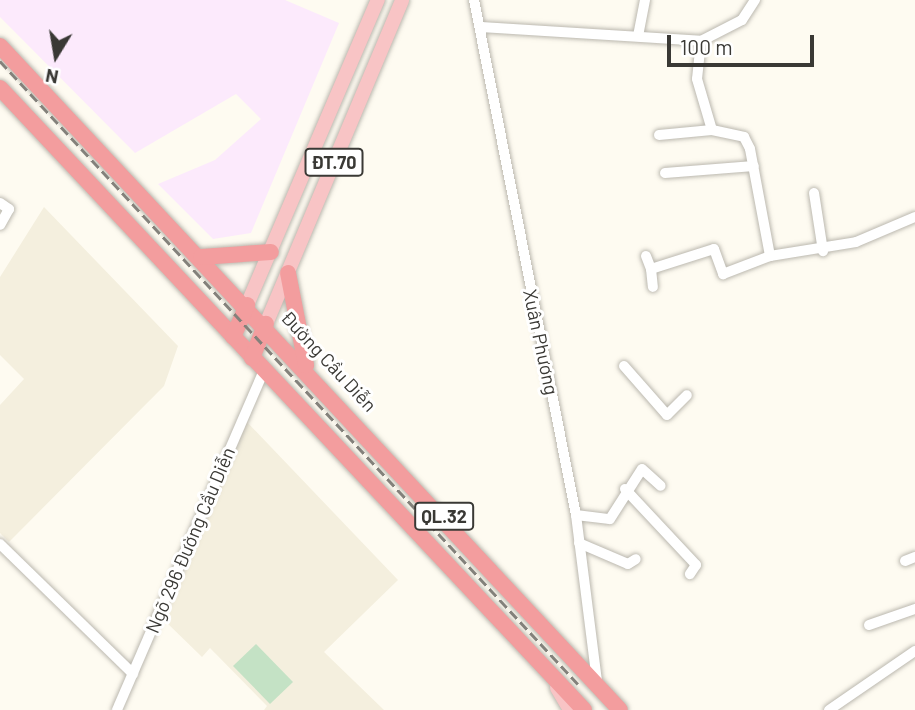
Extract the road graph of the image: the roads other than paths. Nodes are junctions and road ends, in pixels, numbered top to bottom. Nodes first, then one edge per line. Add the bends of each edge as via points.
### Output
1 (378, 0) edge
2 (402, 0) edge
3 (474, 0) edge
4 (645, 0) edge
5 (755, 0) edge
6 (481, 27) junction
7 (638, 37) junction
8 (701, 41) junction
9 (0, 46) edge
10 (0, 88) edge
11 (712, 130) junction
12 (659, 135) dead end
13 (754, 166) junction
14 (665, 173) dead end
15 (814, 193) dead end
16 (5, 206) edge
17 (915, 218) edge
18 (0, 225) edge
19 (823, 251) junction
20 (271, 252) junction
21 (646, 256) dead end
22 (770, 256) junction
23 (201, 257) junction
24 (651, 269) junction
25 (288, 274) junction
26 (653, 287) dead end
27 (247, 305) junction
28 (266, 324) junction
29 (233, 337) junction
30 (252, 358) junction
31 (624, 366) dead end
32 (306, 367) junction
33 (264, 371) junction
34 (687, 395) dead end
35 (661, 486) dead end
36 (625, 489) junction
37 (576, 515) junction
38 (579, 543) junction
39 (0, 544) edge
40 (636, 559) dead end
41 (690, 574) dead end
42 (915, 609) edge
43 (869, 625) dead end
44 (915, 651) edge
45 (547, 672) junction
46 (133, 674) junction
47 (598, 684) junction
48 (117, 710) edge
49 (570, 710) edge
50 (584, 710) edge
51 (620, 710) edge
52 (830, 710) edge

1 - 20 main road, ĐT.70
2 - 25 main road, ĐT.70
3 - 6 street, Xuân Phương
4 - 7 street
5 - 8 street via 742,20
6 - 7 street
6 - 37 street, Xuân Phương
7 - 8 street
8 - 11 street via 697,79
9 - 23 highway, Đường Cầu Diễn / QL.32
10 - 29 highway, QL.32
11 - 12 street
11 - 13 street via 744,137
13 - 14 street
13 - 22 street
15 - 19 street
16 - 18 street
17 - 19 street
19 - 22 street
20 - 23 highway
20 - 27 main road, ĐT.70
21 - 24 street
22 - 24 street via 723,274 714,249
23 - 27 highway, Đường Cầu Diễn / QL.32
24 - 26 street
25 - 28 main road, ĐT.70
25 - 32 highway
27 - 28 highway, Đường Cầu Diễn / QL.32
27 - 29 highway, ĐT.70
28 - 30 highway, ĐT.70
28 - 32 highway, Đường Cầu Diễn / QL.32
29 - 30 highway, QL.32
30 - 33 highway, QL.32
31 - 34 street via 667,415
32 - 47 highway, Đường Cầu Diễn / QL.32
33 - 45 highway, QL.32
33 - 46 street, Ngõ 296 Đường Cầu Diễn
35 - 36 street via 642,469
36 - 37 street via 610,519
36 - 41 street via 696,565
37 - 38 street, Xuân Phương
38 - 40 street via 628,564
38 - 47 street, Xuân Phương
39 - 46 street
42 - 43 street
44 - 52 street
45 - 49 main road
45 - 50 highway, QL.32
46 - 48 street, Ngõ 296 Đường Cầu Diễn
47 - 51 highway, Đường Cầu Diễn / QL.32

